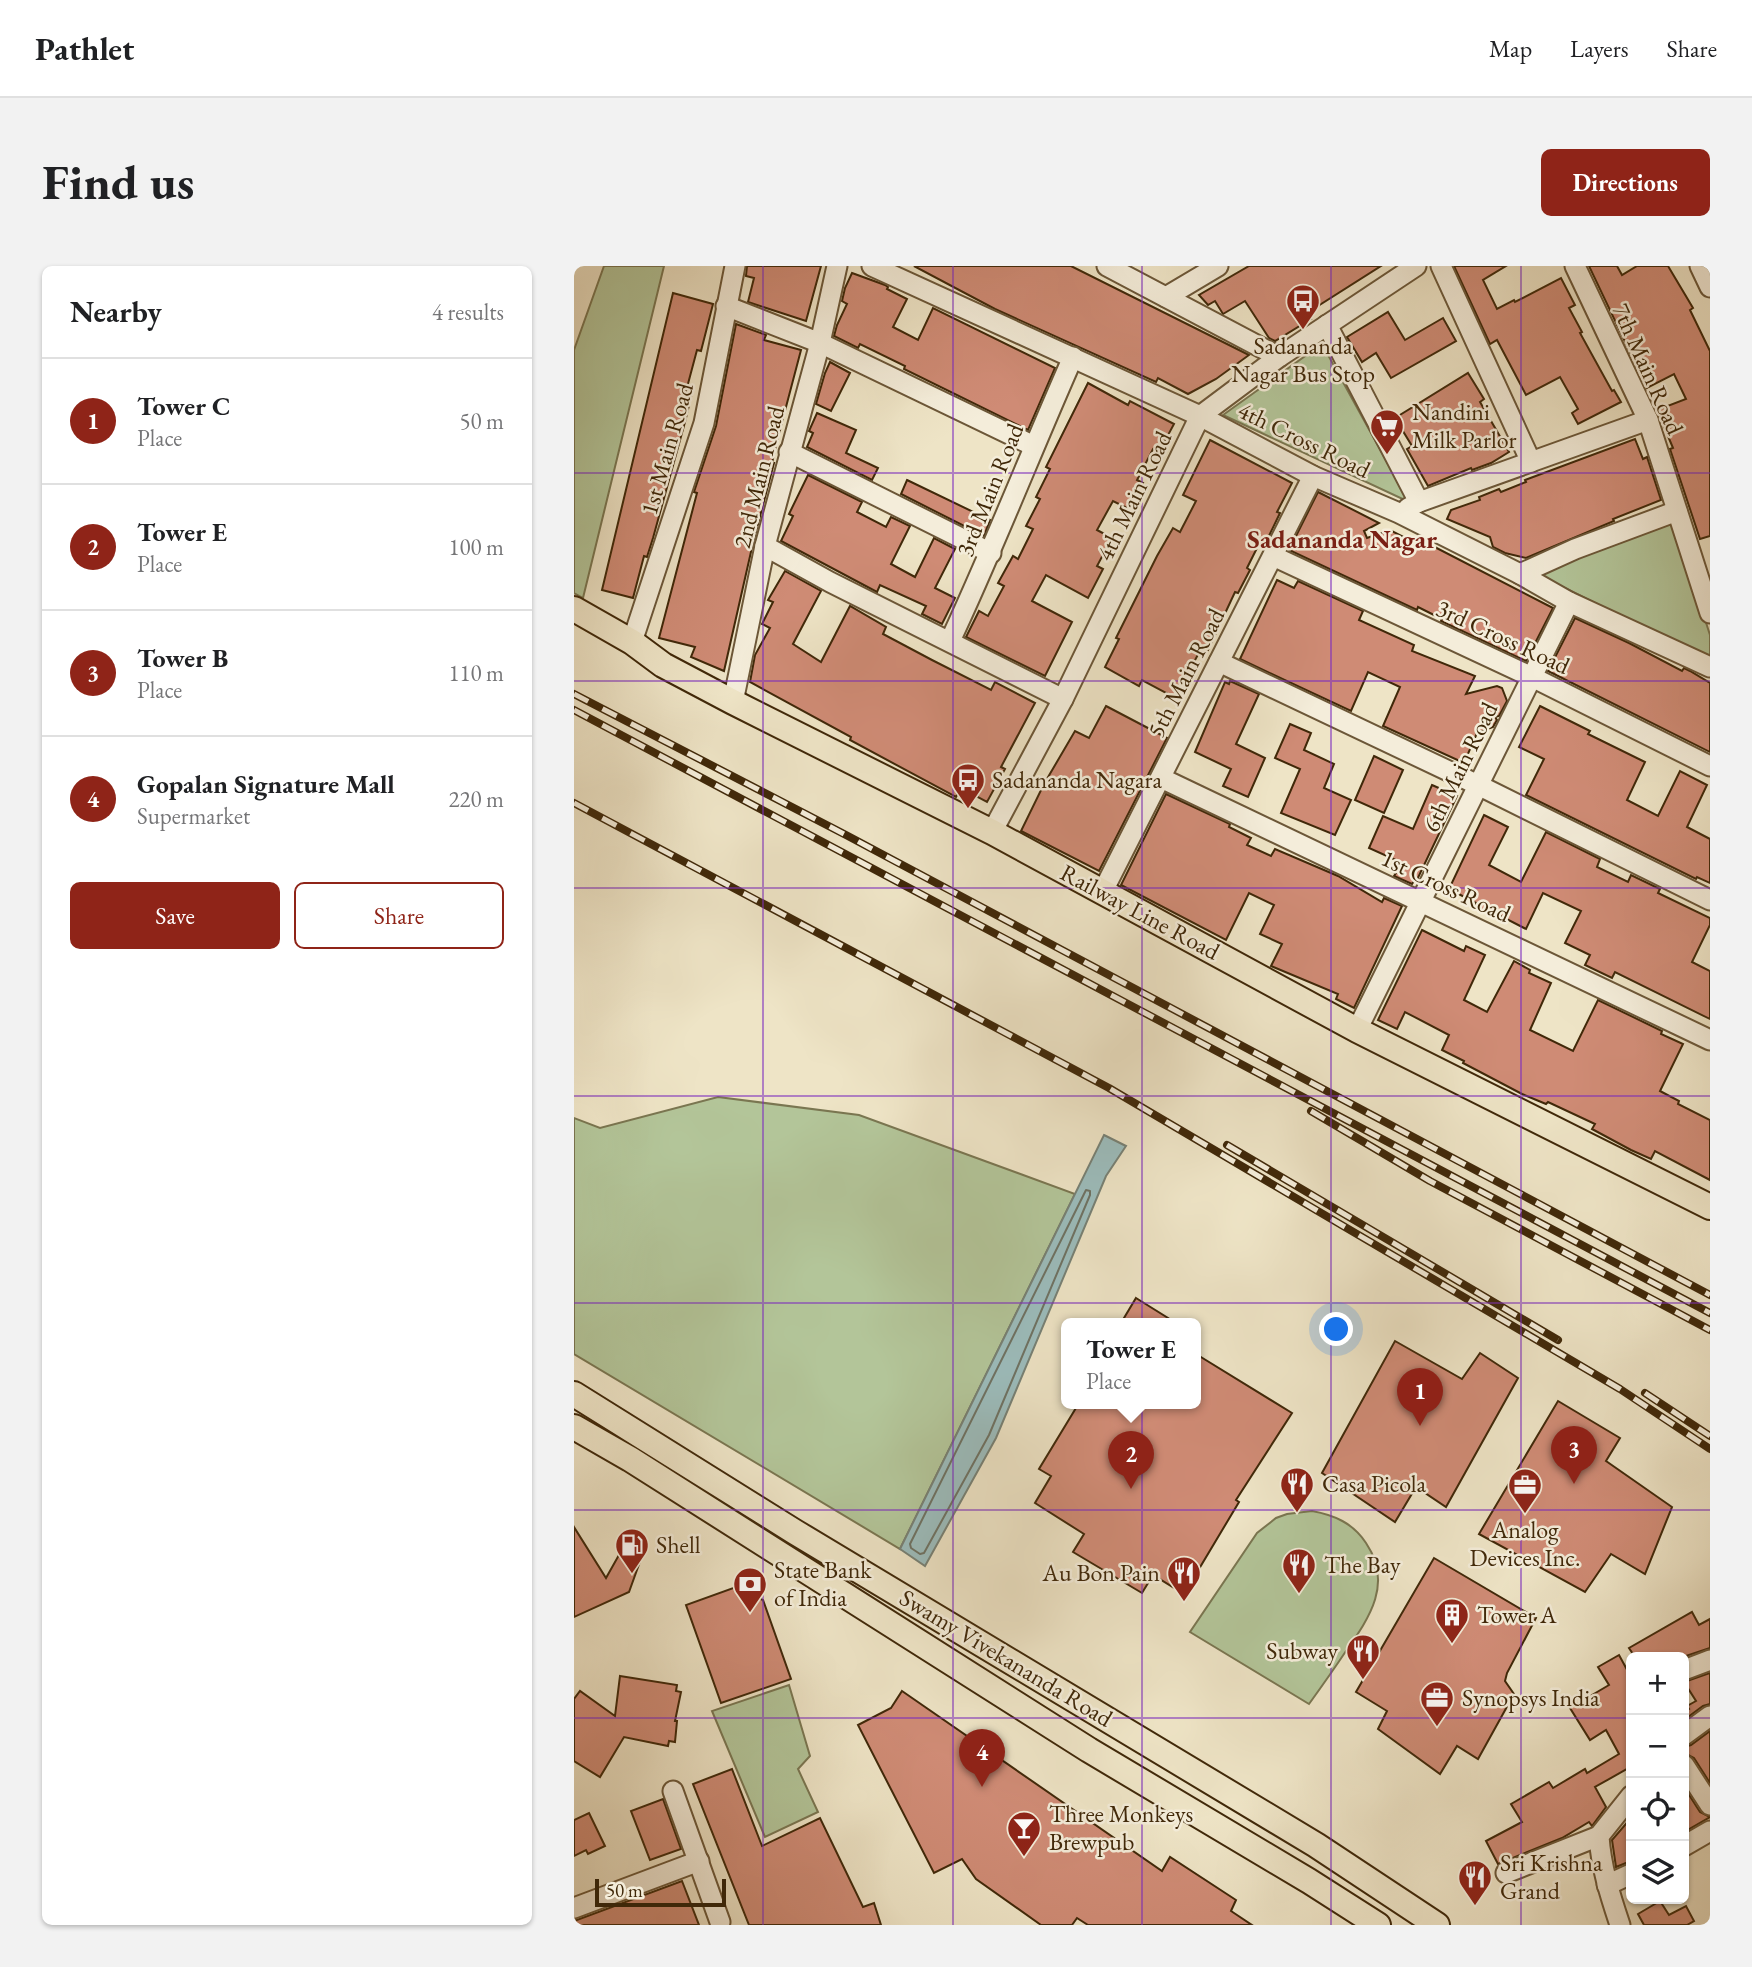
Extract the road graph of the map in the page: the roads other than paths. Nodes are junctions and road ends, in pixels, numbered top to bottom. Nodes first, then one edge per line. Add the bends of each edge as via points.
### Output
1 (736, 266) edge
2 (837, 266) edge
3 (872, 266) edge
4 (1107, 266) edge
5 (1217, 266) edge
6 (1416, 266) edge
7 (1441, 266) edge
8 (1575, 266) edge
9 (1700, 266) edge
10 (1710, 286) edge
11 (1166, 297) junction
12 (726, 306) junction
13 (1326, 325) junction
14 (820, 343) junction
15 (1279, 356) junction
16 (1073, 357) junction
17 (1200, 416) junction
18 (1648, 420) junction
19 (1034, 446) junction
20 (789, 452) junction
21 (1531, 462) junction
22 (1313, 476) junction
23 (1419, 502) junction
24 (1677, 511) junction
25 (1399, 513) junction
26 (765, 546) junction
27 (991, 553) junction
28 (1273, 556) junction
29 (1520, 575) junction
30 (1569, 602) junction
31 (574, 609) edge
32 (1710, 613) edge
33 (950, 640) junction
34 (632, 642) junction
35 (1219, 662) junction
36 (1710, 667) edge
37 (1532, 677) junction
38 (1063, 699) junction
39 (733, 702) junction
40 (1710, 766) edge
41 (1160, 778) junction
42 (1478, 785) junction
43 (992, 832) junction
44 (1102, 893) junction
45 (1710, 900) edge
46 (1421, 901) junction
47 (1357, 1030) junction
48 (1710, 1040) edge
49 (1710, 1207) edge
50 (574, 1395) edge
51 (574, 1427) edge
52 (1710, 1660) edge
53 (1689, 1668) edge
54 (1710, 1716) edge
55 (1689, 1731) edge
56 (1689, 1772) edge
57 (673, 1791) dead end
58 (1626, 1802) edge
59 (1710, 1804) edge
60 (1710, 1831) edge
61 (1599, 1836) junction
62 (1689, 1843) edge
63 (698, 1861) junction
64 (1506, 1873) dead end
65 (1626, 1876) edge
66 (1607, 1885) junction
67 (574, 1908) edge
68 (720, 1922) dead end
69 (1378, 1925) edge
70 (1437, 1925) edge
71 (1620, 1925) edge

1 - 12 street, 1st Main Road
2 - 14 street, 2nd Main Road
3 - 16 street, 4th Cross Road
4 - 11 street
5 - 11 street
6 - 13 street, 4th Main Road
7 - 21 street
8 - 18 street, 7th Main Road
9 - 10 street
11 - 15 street
12 - 14 street
12 - 34 street, 1st Main Road via 704,423
13 - 15 street, 4th Main Road
13 - 23 street
14 - 19 street
14 - 20 street, 2nd Main Road
15 - 17 street, 4th Main Road
16 - 17 street, 4th Cross Road
16 - 19 street, 3rd Main Road
17 - 22 street, 4th Cross Road
17 - 38 street, 4th Main Road
18 - 21 street
18 - 24 street, 7th Main Road
19 - 27 street, 3rd Main Road
20 - 26 street, 2nd Main Road
20 - 27 street
21 - 23 street
22 - 25 street, 4th Cross Road
22 - 28 street, 5th Main Road
23 - 25 street
24 - 29 street
24 - 32 street, 7th Main Road
25 - 29 street, 4th Cross Road
26 - 33 street
26 - 39 street, 2nd Main Road
27 - 33 street, 3rd Main Road
28 - 35 street, 5th Main Road
28 - 37 street, 3rd Cross Road
29 - 30 street, 4th Cross Road
30 - 36 street, 4th Cross Road
30 - 37 street, 6th Main Road
31 - 34 main road, Railway Line Road
33 - 38 street
34 - 39 main road, Railway Line Road via 663,665
35 - 41 street, 5th Main Road
35 - 42 street
37 - 40 street, 3rd Cross Road
37 - 42 street, 6th Main Road
38 - 43 street, 4th Main Road
39 - 43 main road, Railway Line Road
41 - 44 street, 5th Main Road
41 - 46 street, 1st Cross Road
42 - 45 street
42 - 46 street, 6th Main Road
43 - 44 main road, Railway Line Road
44 - 47 main road, Railway Line Road
46 - 47 street, 6th Main Road
46 - 48 street, 1st Cross Road
47 - 49 main road, Railway Line Road
50 - 70 main road, Swamy Vivekananda Road via 1317,1845
51 - 69 main road, Swamy Vivekananda Road
52 - 53 street
54 - 55 street
56 - 59 street
57 - 63 street
58 - 61 street
60 - 62 street
61 - 64 street
61 - 66 street
63 - 67 street
63 - 68 street
65 - 66 street
66 - 71 street

